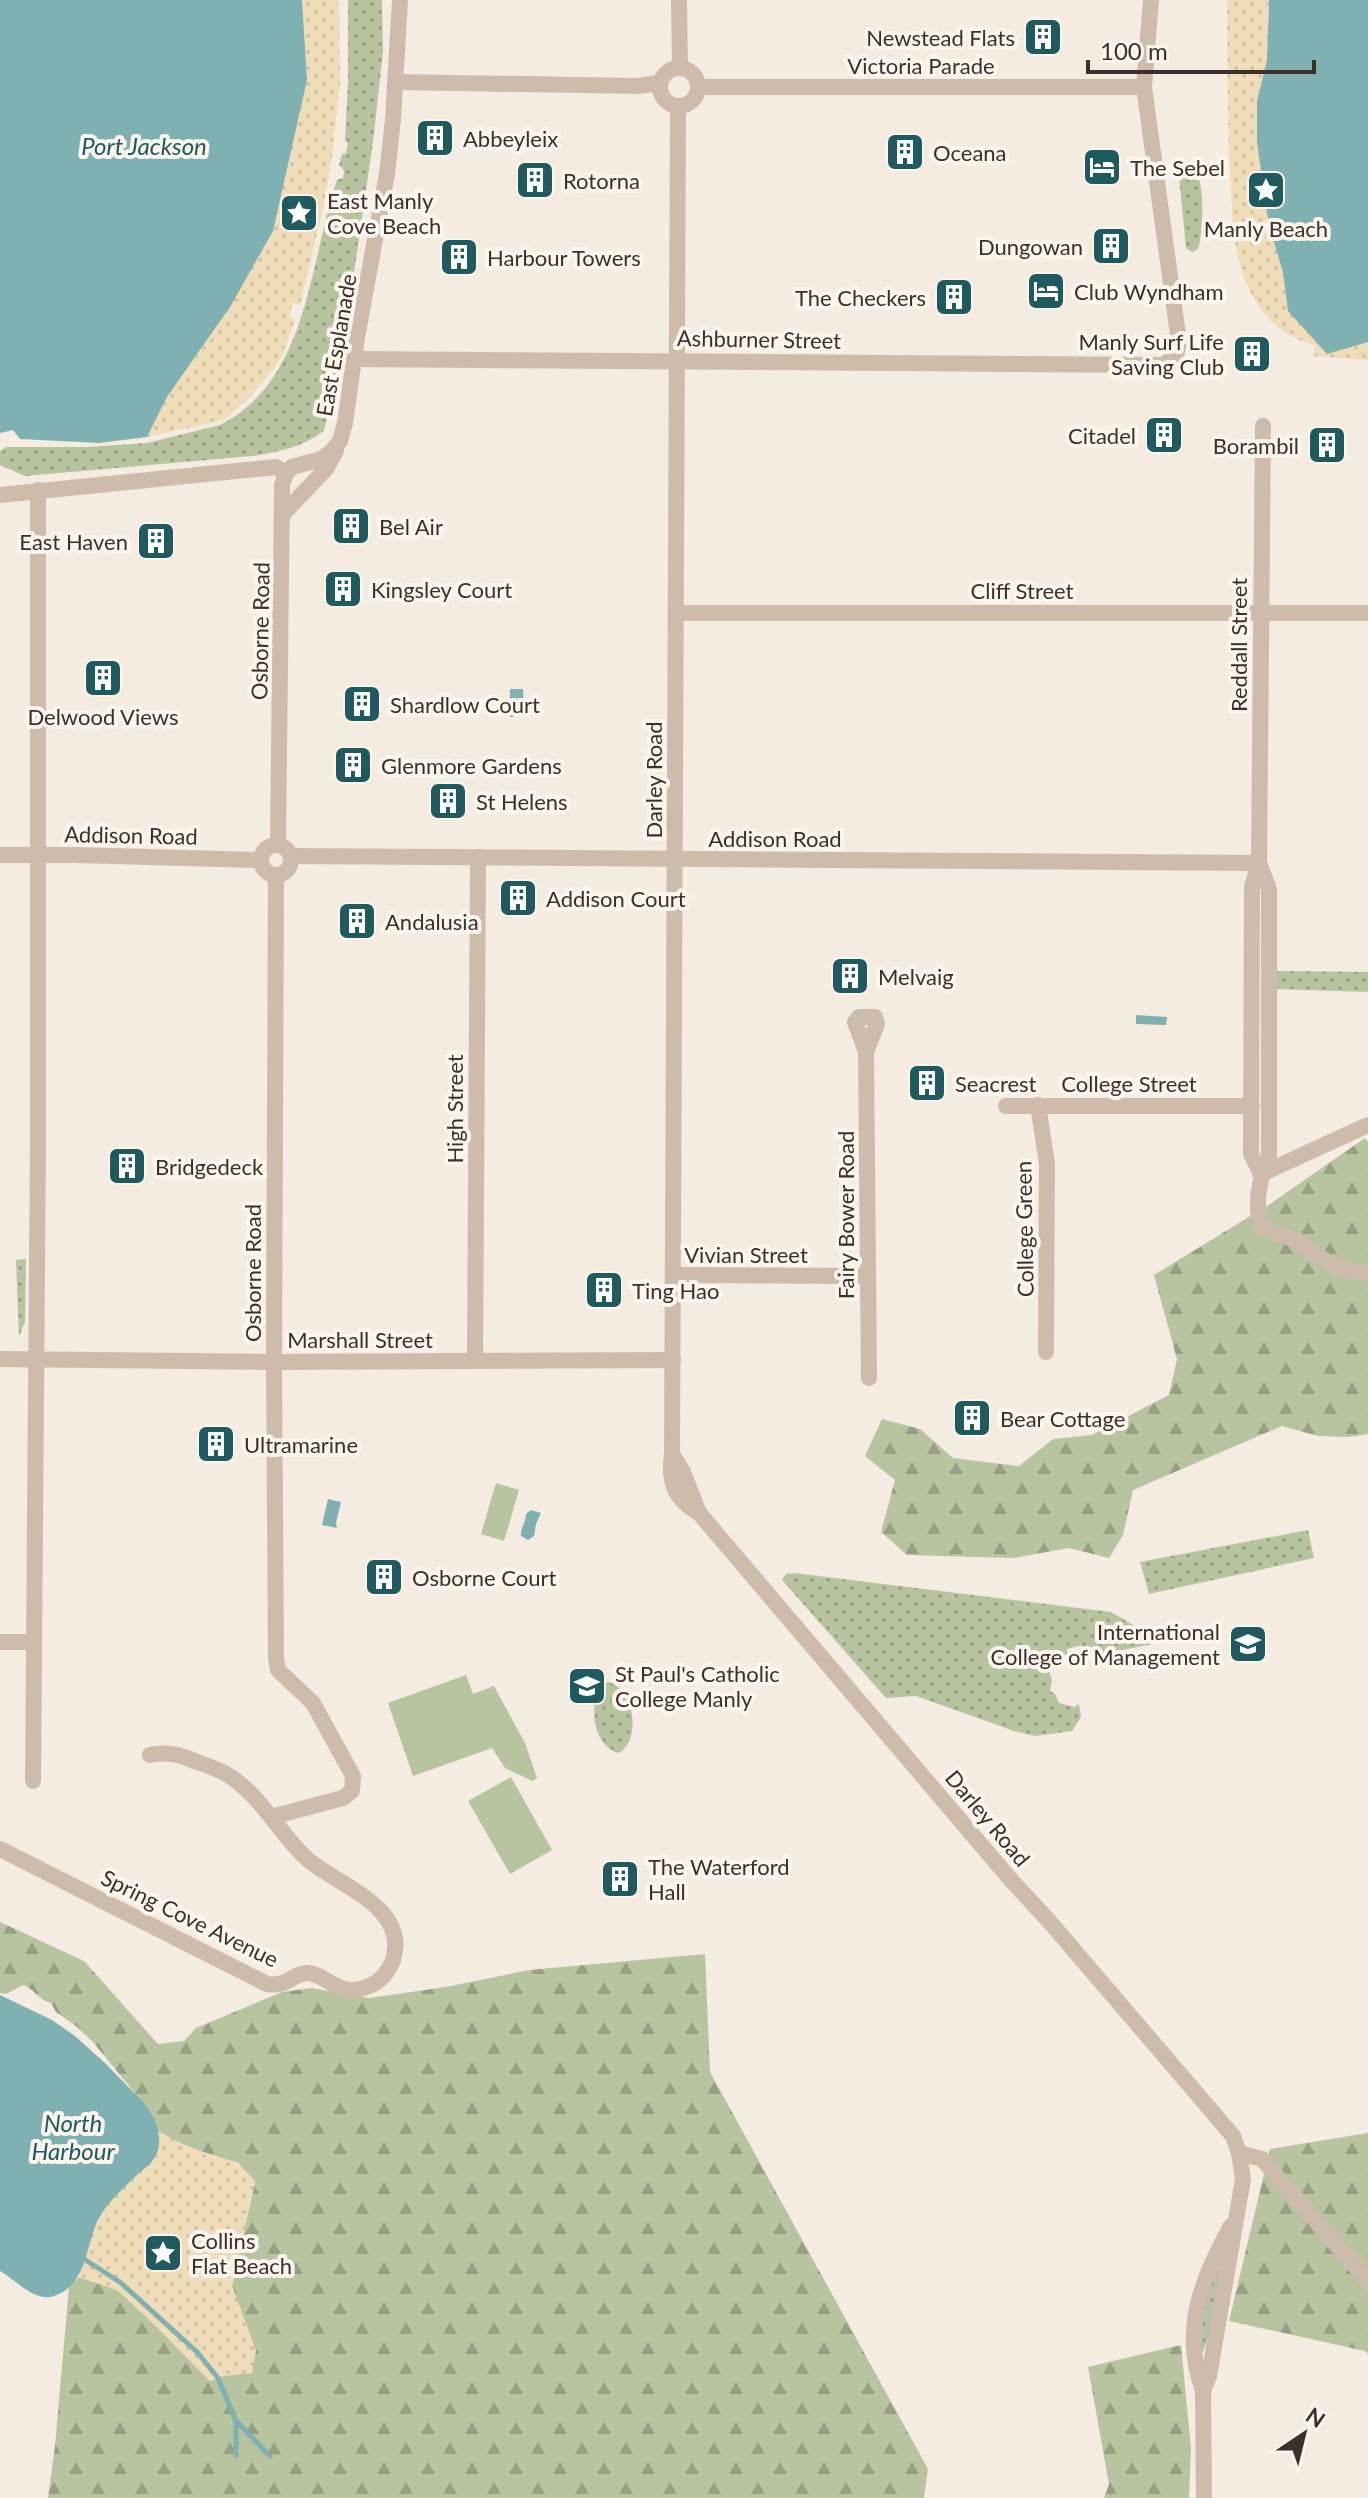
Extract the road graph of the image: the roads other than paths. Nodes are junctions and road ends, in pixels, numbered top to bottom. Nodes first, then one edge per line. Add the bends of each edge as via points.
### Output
1 (400, 0) edge
2 (679, 0) edge
3 (1151, 0) edge
4 (680, 68) junction
5 (396, 82) junction
6 (660, 83) junction
7 (698, 87) junction
8 (1144, 87) junction
9 (678, 106) junction
10 (354, 359) junction
11 (678, 360) junction
12 (1263, 426) dead end
13 (340, 441) junction
14 (286, 473) junction
15 (38, 490) junction
16 (0, 495) edge
17 (283, 514) junction
18 (1260, 611) junction
19 (676, 613) junction
20 (1368, 613) edge
21 (278, 844) junction
22 (0, 855) edge
23 (36, 856) junction
24 (291, 856) junction
25 (478, 857) junction
26 (675, 859) junction
27 (260, 860) junction
28 (1259, 863) junction
29 (276, 876) junction
30 (866, 1052) dead end
31 (1038, 1105) junction
32 (1006, 1106) dead end
33 (1252, 1106) junction
34 (1368, 1125) edge
35 (1261, 1174) junction
36 (1368, 1273) edge
37 (673, 1275) junction
38 (868, 1276) junction
39 (1046, 1352) dead end
40 (0, 1359) edge
41 (34, 1359) junction
42 (475, 1360) junction
43 (673, 1360) junction
44 (274, 1362) junction
45 (869, 1378) dead end
46 (0, 1642) edge
47 (32, 1642) junction
48 (150, 1755) dead end
49 (33, 1781) dead end
50 (271, 1817) junction
51 (0, 1849) edge
52 (1239, 2153) junction
53 (1235, 2220) junction
54 (1368, 2281) edge
55 (1203, 2391) junction
56 (1204, 2498) edge

1 - 5 street, East Esplanade
2 - 4 street
3 - 8 street
4 - 6 street
4 - 7 street via 693,74
5 - 6 street
5 - 10 street, East Esplanade via 387,174
6 - 9 street via 661,94
7 - 8 street, Victoria Parade
7 - 9 street via 691,102
8 - 11 street, Ashburner Street via 1179,342 1176,356 1163,365
9 - 11 street, Darley Road
10 - 11 street, Ashburner Street
10 - 13 street, East Esplanade
11 - 19 street, Darley Road
12 - 18 street, Reddall Street
13 - 14 street, East Esplanade via 321,459
13 - 17 street via 326,469
14 - 15 street, East Esplanade via 276,467
14 - 17 street, Osborne Road
15 - 16 street, East Esplanade
15 - 23 street
17 - 21 street, Osborne Road
18 - 19 street, Cliff Street
18 - 20 street, Cliff Street
18 - 28 street, Reddall Street
19 - 26 street, Darley Road
21 - 24 street
21 - 27 street via 266,848
22 - 23 street, Addison Road
23 - 27 street, Addison Road
23 - 41 street
24 - 25 street, Addison Road
24 - 29 street via 289,869
25 - 26 street, Addison Road
25 - 42 street, High Street
26 - 28 street, Addison Road
26 - 37 street, Darley Road
27 - 29 street
28 - 33 street, Reddall Street via 1252,887
28 - 35 street, Reddall Street via 1269,889 1269,1159
29 - 44 street, Osborne Road
30 - 38 street, Fairy Bower Road
31 - 32 street, College Street
31 - 33 street, College Street
31 - 39 street, College Green via 1047,1164
33 - 35 street, Reddall Street via 1251,1154
34 - 35 street
35 - 36 street, Reddall Street via 1261,1228 1290,1238 1344,1271
37 - 38 street, Vivian Street
37 - 43 street, Darley Road
38 - 45 street, Fairy Bower Road
40 - 41 street, Marshall Street
41 - 44 street, Marshall Street
41 - 47 street
42 - 43 street, Marshall Street
42 - 44 street, Marshall Street
43 - 52 street, Darley Road via 672,1454 699,1513 1223,2124
44 - 50 street, Osborne Road via 278,1670 313,1703 353,1776 352,1791 343,1798
46 - 47 street
47 - 49 street
48 - 50 street, Spring Cove Avenue via 165,1752 230,1776
50 - 51 street, Spring Cove Avenue via 307,1859 347,1883 385,1917 396,1950 381,1978 369,1986 337,1988 306,1973 286,1983 267,1984
52 - 53 street via 1243,2179
52 - 54 street via 1262,2159
53 - 55 street
53 - 55 street via 1196,2303 1196,2374
55 - 56 street

